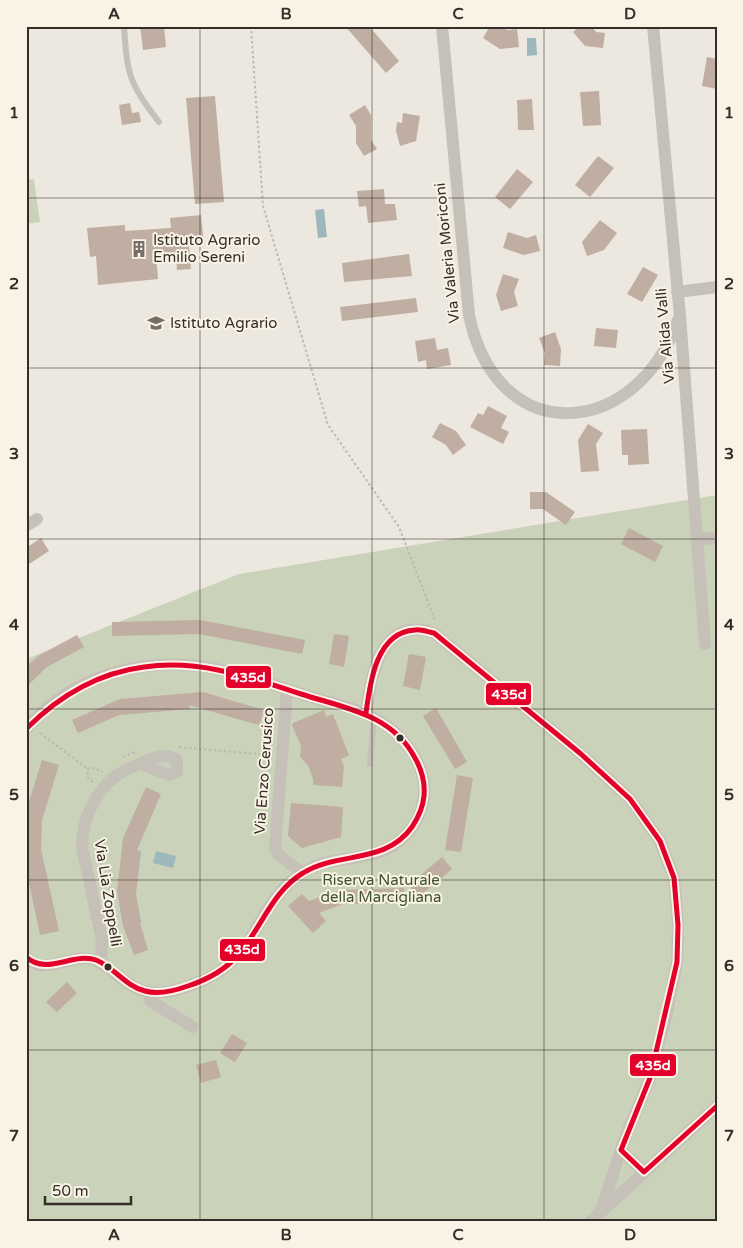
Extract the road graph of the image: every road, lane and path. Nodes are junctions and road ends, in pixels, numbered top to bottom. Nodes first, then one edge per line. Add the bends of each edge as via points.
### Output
1 (124, 26) edge
2 (251, 26) edge
3 (442, 26) edge
4 (653, 26) edge
5 (158, 122) dead end
6 (717, 287) edge
7 (677, 292) junction
8 (680, 316) junction
9 (717, 538) edge
10 (697, 540) junction
11 (443, 641) junction
12 (705, 644) dead end
13 (287, 690) junction
14 (370, 715) junction
15 (28, 727) edge
16 (176, 747) dead end
17 (281, 756) junction
18 (140, 757) joint
19 (121, 758) dead end
20 (370, 764) dead end
21 (108, 767) dead end
22 (88, 769) junction
23 (102, 772) junction
24 (93, 782) junction
25 (90, 787) dead end
26 (302, 872) junction
27 (26, 957) edge
28 (101, 964) junction
29 (149, 992) junction
30 (194, 1027) dead end
31 (717, 1106) edge
32 (621, 1150) junction
33 (644, 1172) junction
34 (601, 1211) junction
35 (590, 1222) edge

1 - 5 lane via 126,63 131,79 138,95
2 - 11 path via 263,206 328,425 399,527
3 - 8 street, Via Valeria Moriconi via 469,315 480,352 500,383 529,405 543,411 570,414 599,408 624,395 646,377 666,352
4 - 7 street, Via Alida Valli
6 - 7 street
7 - 8 street, Via Alida Valli
8 - 10 street, Via Alida Valli
9 - 10 street
10 - 12 street, Via Alida Valli
11 - 14 street via 434,633 418,629 389,641 375,663
11 - 32 street via 581,754 630,799 660,841 674,878 677,962 650,1078
13 - 14 street
13 - 15 street via 226,670 141,667 101,676 71,689 40,712
13 - 17 street, Via Enzo Cerusico
14 - 20 lane
14 - 26 street via 398,736 418,762 424,783 421,813 410,830 388,849 329,861
15 - 22 path
16 - 17 path
17 - 26 street, Via Enzo Cerusico via 275,848
18 - 19 path
18 - 28 street, Via Lia Zoppelli via 106,785 89,810 82,833 82,847 102,940
21 - 23 path
22 - 23 path
22 - 24 path via 87,777
23 - 24 path
24 - 25 path
26 - 29 street via 275,898 244,949 225,967 181,989
27 - 28 street via 39,966 82,958
28 - 29 street via 142,991
29 - 30 street via 150,1001
31 - 33 street
32 - 33 street
32 - 34 street
33 - 34 street
34 - 35 street

